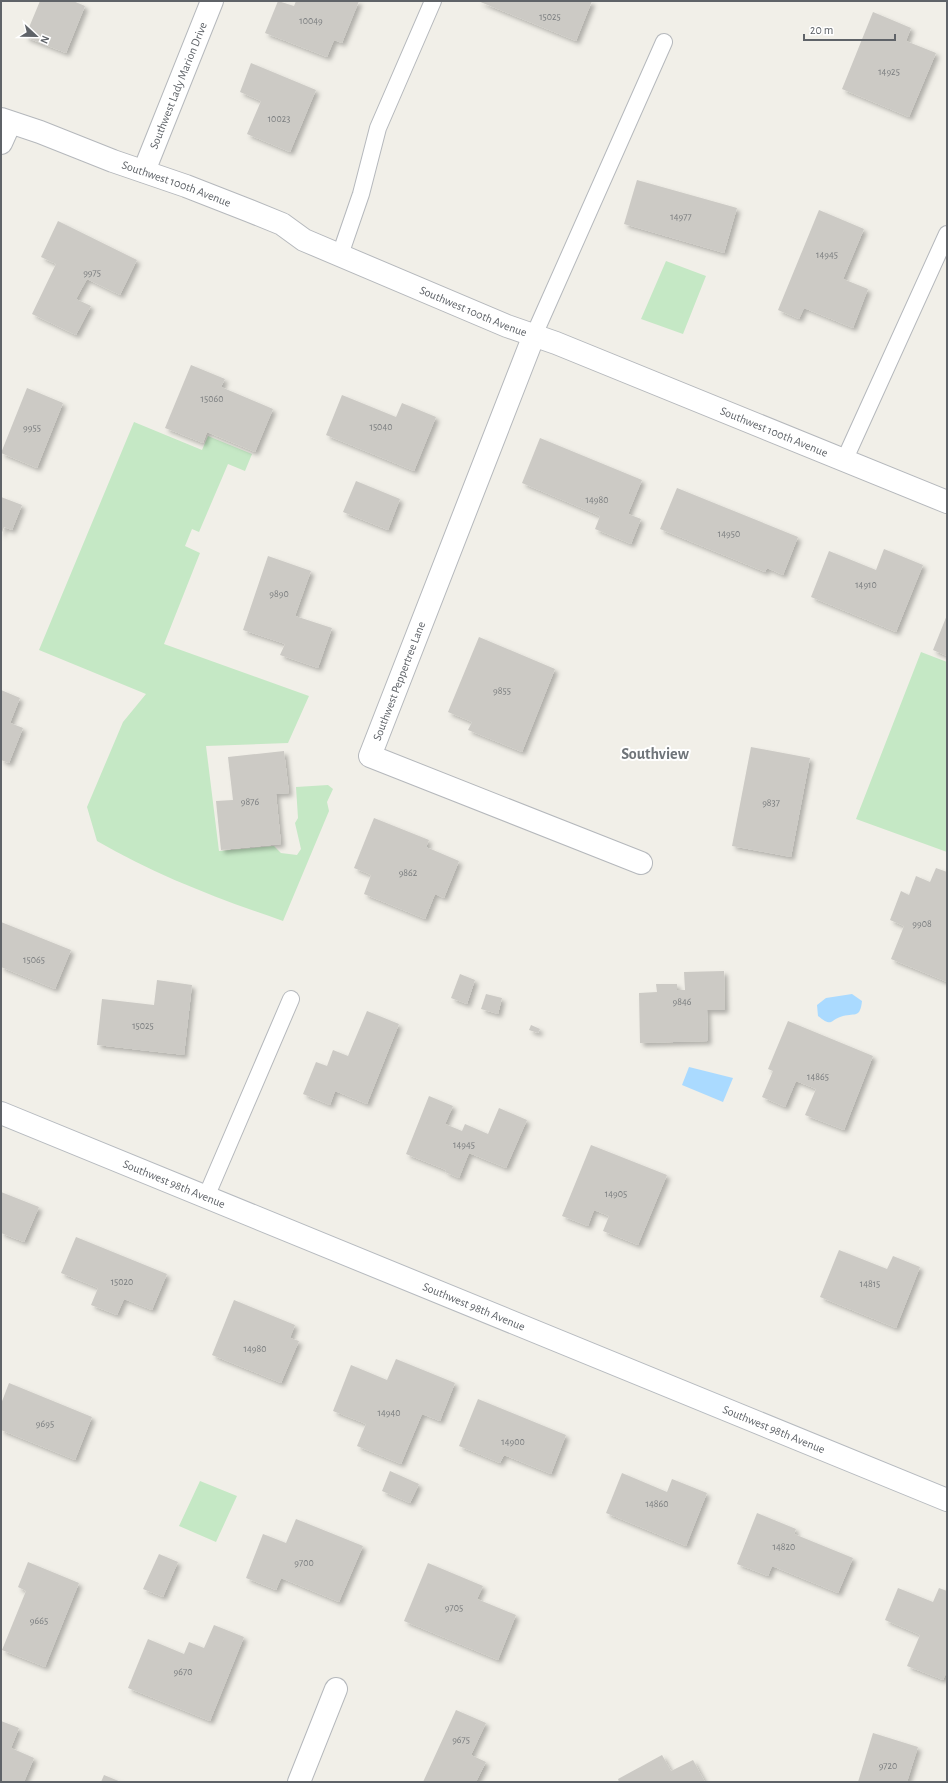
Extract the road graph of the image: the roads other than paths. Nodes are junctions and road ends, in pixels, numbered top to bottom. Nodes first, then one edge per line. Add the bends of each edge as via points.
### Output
1 (212, 1) edge
2 (433, 1) edge
3 (664, 42) dead end
4 (6, 121) edge
5 (1, 143) edge
6 (144, 171) junction
7 (947, 234) edge
8 (340, 255) junction
9 (534, 335) junction
10 (844, 461) junction
11 (947, 502) edge
12 (641, 863) dead end
13 (291, 999) dead end
14 (1, 1113) edge
15 (206, 1197) junction
16 (947, 1500) edge
17 (336, 1689) dead end
18 (299, 1782) edge

1 - 6 street, Southwest Lady Marion Drive
2 - 8 lane via 378,128 361,194
3 - 9 lane
4 - 5 street
4 - 6 street, Southwest 100th Avenue
6 - 8 street, Southwest 100th Avenue via 282,224 304,240
7 - 10 lane
8 - 9 street, Southwest 100th Avenue
9 - 10 street, Southwest 100th Avenue
9 - 12 street, Southwest Peppertree Lane via 370,756
10 - 11 street, Southwest 100th Avenue
13 - 15 lane
14 - 15 street, Southwest 98th Avenue
15 - 16 street, Southwest 98th Avenue
17 - 18 street

